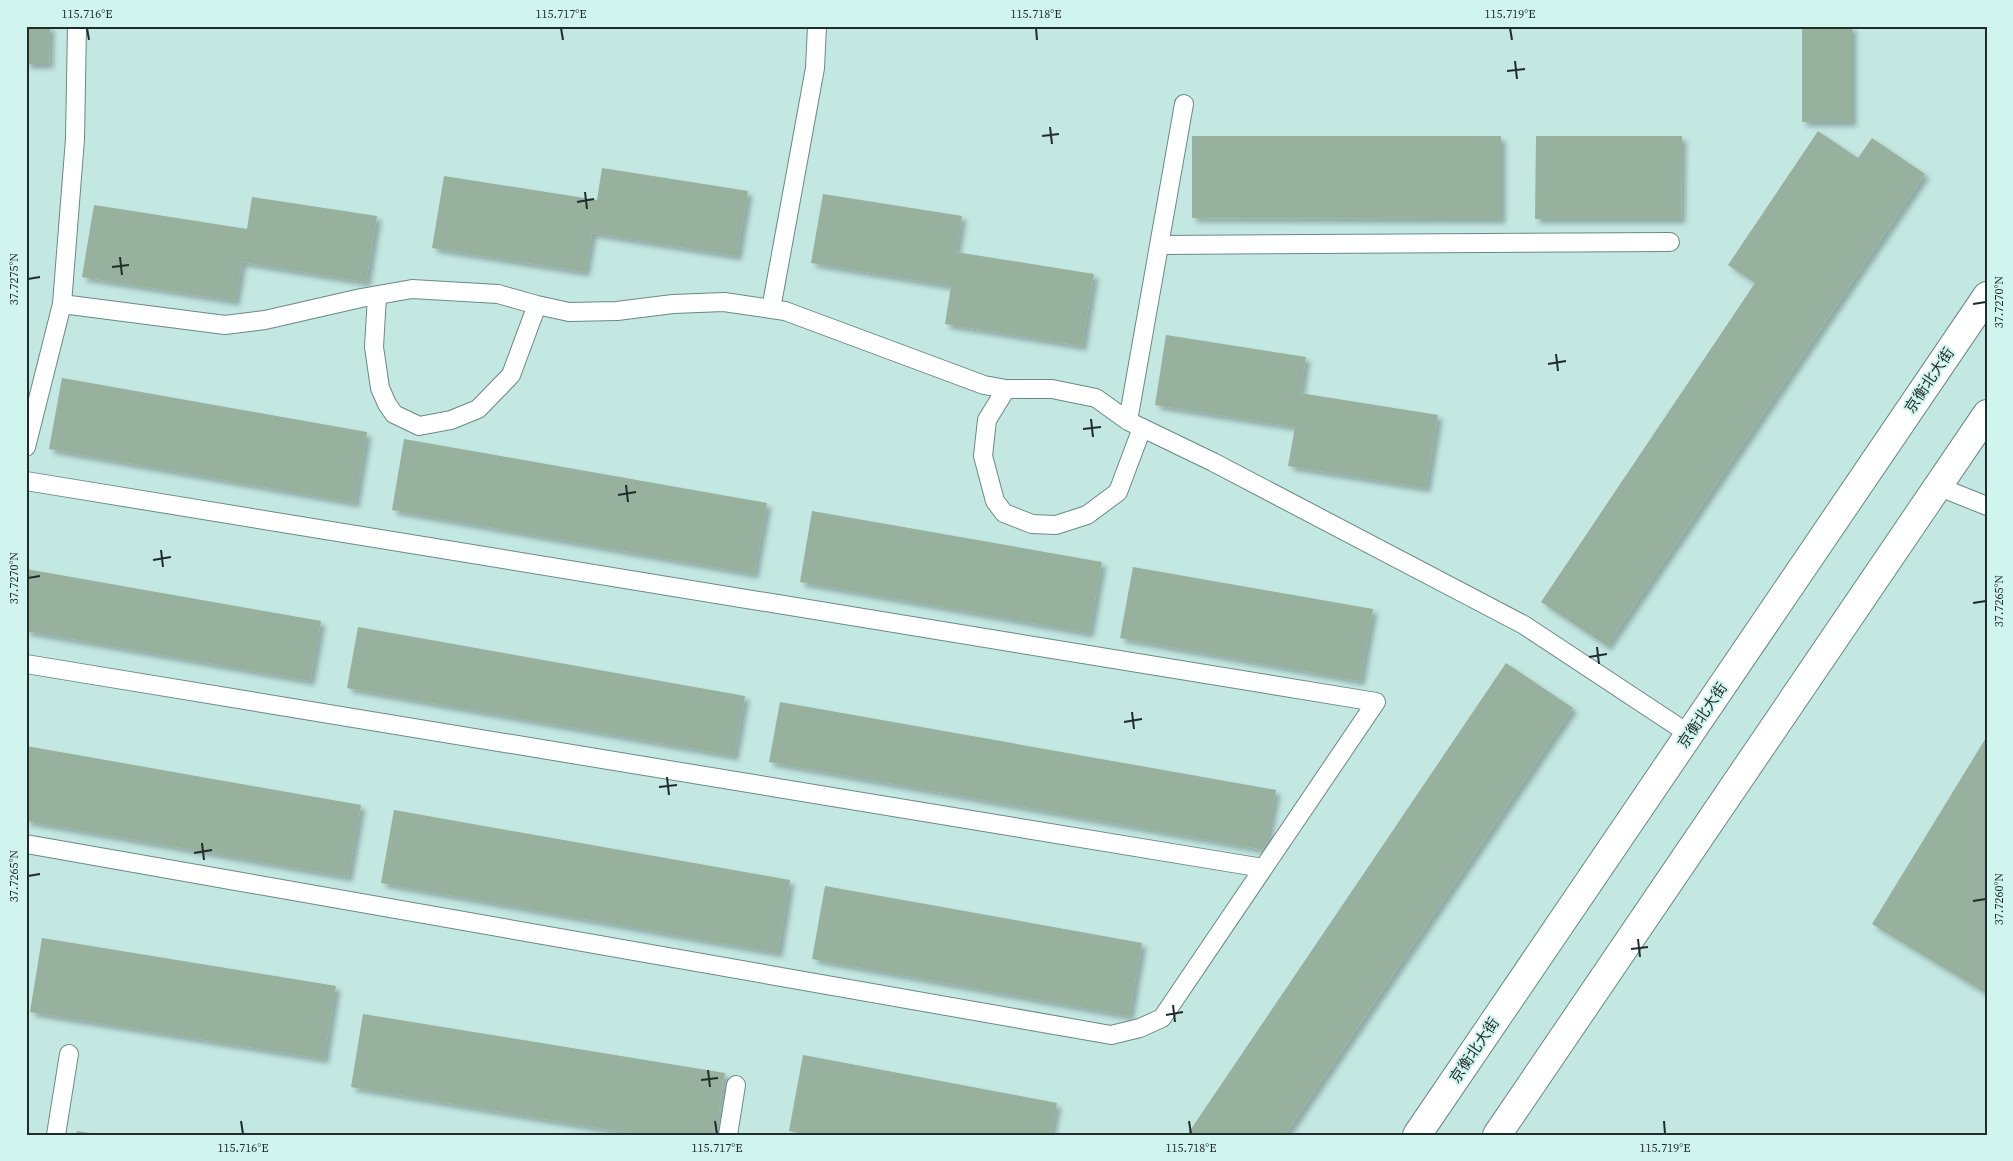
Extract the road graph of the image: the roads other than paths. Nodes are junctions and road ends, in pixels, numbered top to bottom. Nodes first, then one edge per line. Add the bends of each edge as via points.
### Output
1 (77, 26) edge
2 (817, 26) edge
3 (1184, 104) dead end
4 (1670, 242) dead end
5 (1159, 245) junction
6 (377, 296) junction
7 (1987, 296) edge
8 (62, 304) junction
9 (538, 305) junction
10 (771, 310) junction
11 (1006, 389) junction
12 (1986, 417) edge
13 (1135, 425) junction
14 (26, 447) edge
15 (26, 481) edge
16 (1937, 486) junction
17 (1987, 506) edge
18 (26, 664) edge
19 (1689, 734) junction
20 (26, 844) edge
21 (1263, 868) junction
22 (69, 1054) dead end
23 (736, 1085) dead end
24 (56, 1135) edge
25 (728, 1135) edge
26 (1417, 1135) edge
27 (1497, 1135) edge

1 - 8 lane via 75,139
2 - 10 lane via 815,68
3 - 5 lane
4 - 5 lane
5 - 13 lane
6 - 8 lane via 265,320 225,325
6 - 9 lane via 412,290 498,294
6 - 9 lane via 374,347 380,388 394,414 419,426 451,420 478,409 511,375
7 - 19 main road, 京衡北大街
8 - 14 lane
9 - 10 lane via 569,312 617,312 673,304 724,302
10 - 11 lane via 785,311 984,385
11 - 13 lane via 1052,389 1096,398
11 - 13 lane via 988,420 984,456 995,501 1004,513 1032,524 1056,525 1087,515 1118,492
12 - 16 main road
13 - 19 lane via 1524,625
15 - 21 lane via 1376,702
16 - 17 lane
16 - 27 main road
18 - 21 lane
19 - 26 main road, 京衡北大街
20 - 21 lane via 1111,1035 1140,1028 1162,1018
22 - 24 lane
23 - 25 lane

